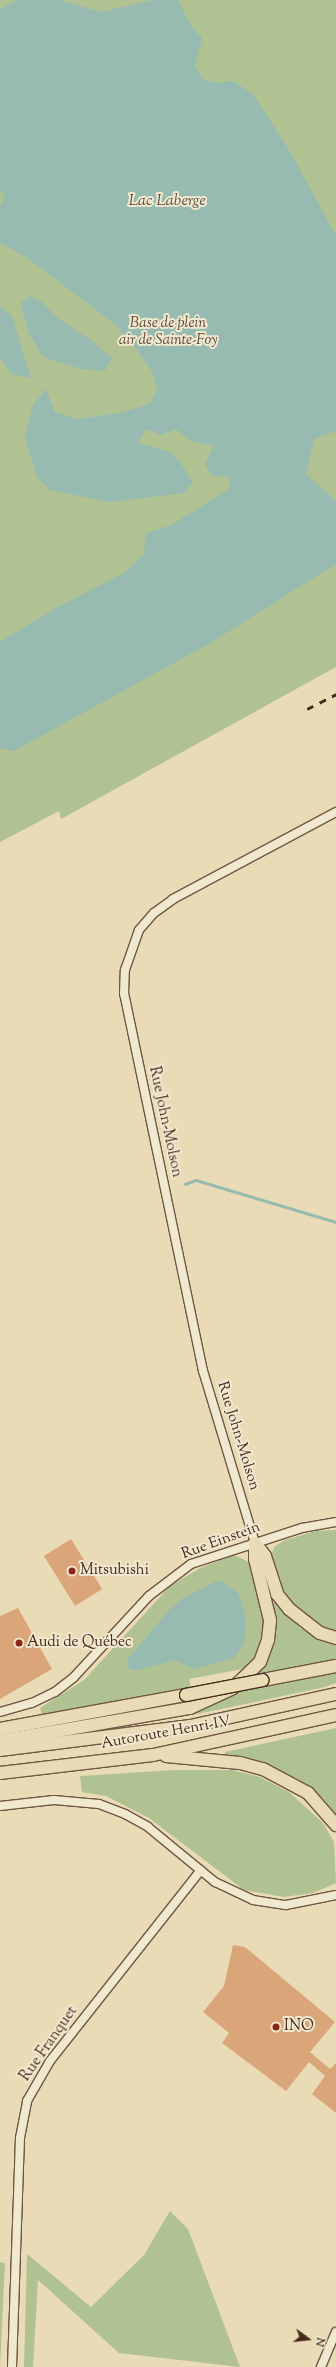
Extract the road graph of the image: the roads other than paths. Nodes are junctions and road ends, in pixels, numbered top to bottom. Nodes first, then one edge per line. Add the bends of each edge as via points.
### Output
1 (336, 812) edge
2 (336, 1522) edge
3 (255, 1543) junction
4 (336, 1638) edge
5 (336, 1666) edge
6 (336, 1694) edge
7 (0, 1712) edge
8 (336, 1715) edge
9 (0, 1729) edge
10 (0, 1741) edge
11 (0, 1750) edge
12 (153, 1755) junction
13 (0, 1773) edge
14 (0, 1806) edge
15 (336, 1825) edge
16 (201, 1870) junction
17 (336, 1895) edge
18 (336, 2332) edge
19 (12, 2367) edge
20 (321, 2367) edge

1 - 3 street, Rue John-Molson via 174,899 154,913 139,930 124,970 124,994 204,1371
2 - 3 street, Rue Einstein via 318,1524
3 - 4 highway via 265,1556 277,1594 289,1609 320,1633
3 - 7 street, Rue Einstein via 191,1564 169,1578 74,1677 55,1692 32,1703
3 - 10 highway via 255,1559 270,1620 268,1640 260,1662 234,1688 190,1708
5 - 9 highway, bridge
6 - 11 highway, Autoroute Henri-IV via 190,1726
8 - 12 highway, Autoroute Henri-IV
12 - 13 highway, Autoroute Henri-IV
12 - 15 highway via 240,1763 263,1769 308,1793
14 - 16 street via 54,1800 99,1804 148,1827
16 - 17 street via 236,1894 257,1902 286,1905
16 - 19 street, Rue Franquet via 50,2060 27,2101 20,2138
18 - 20 street

